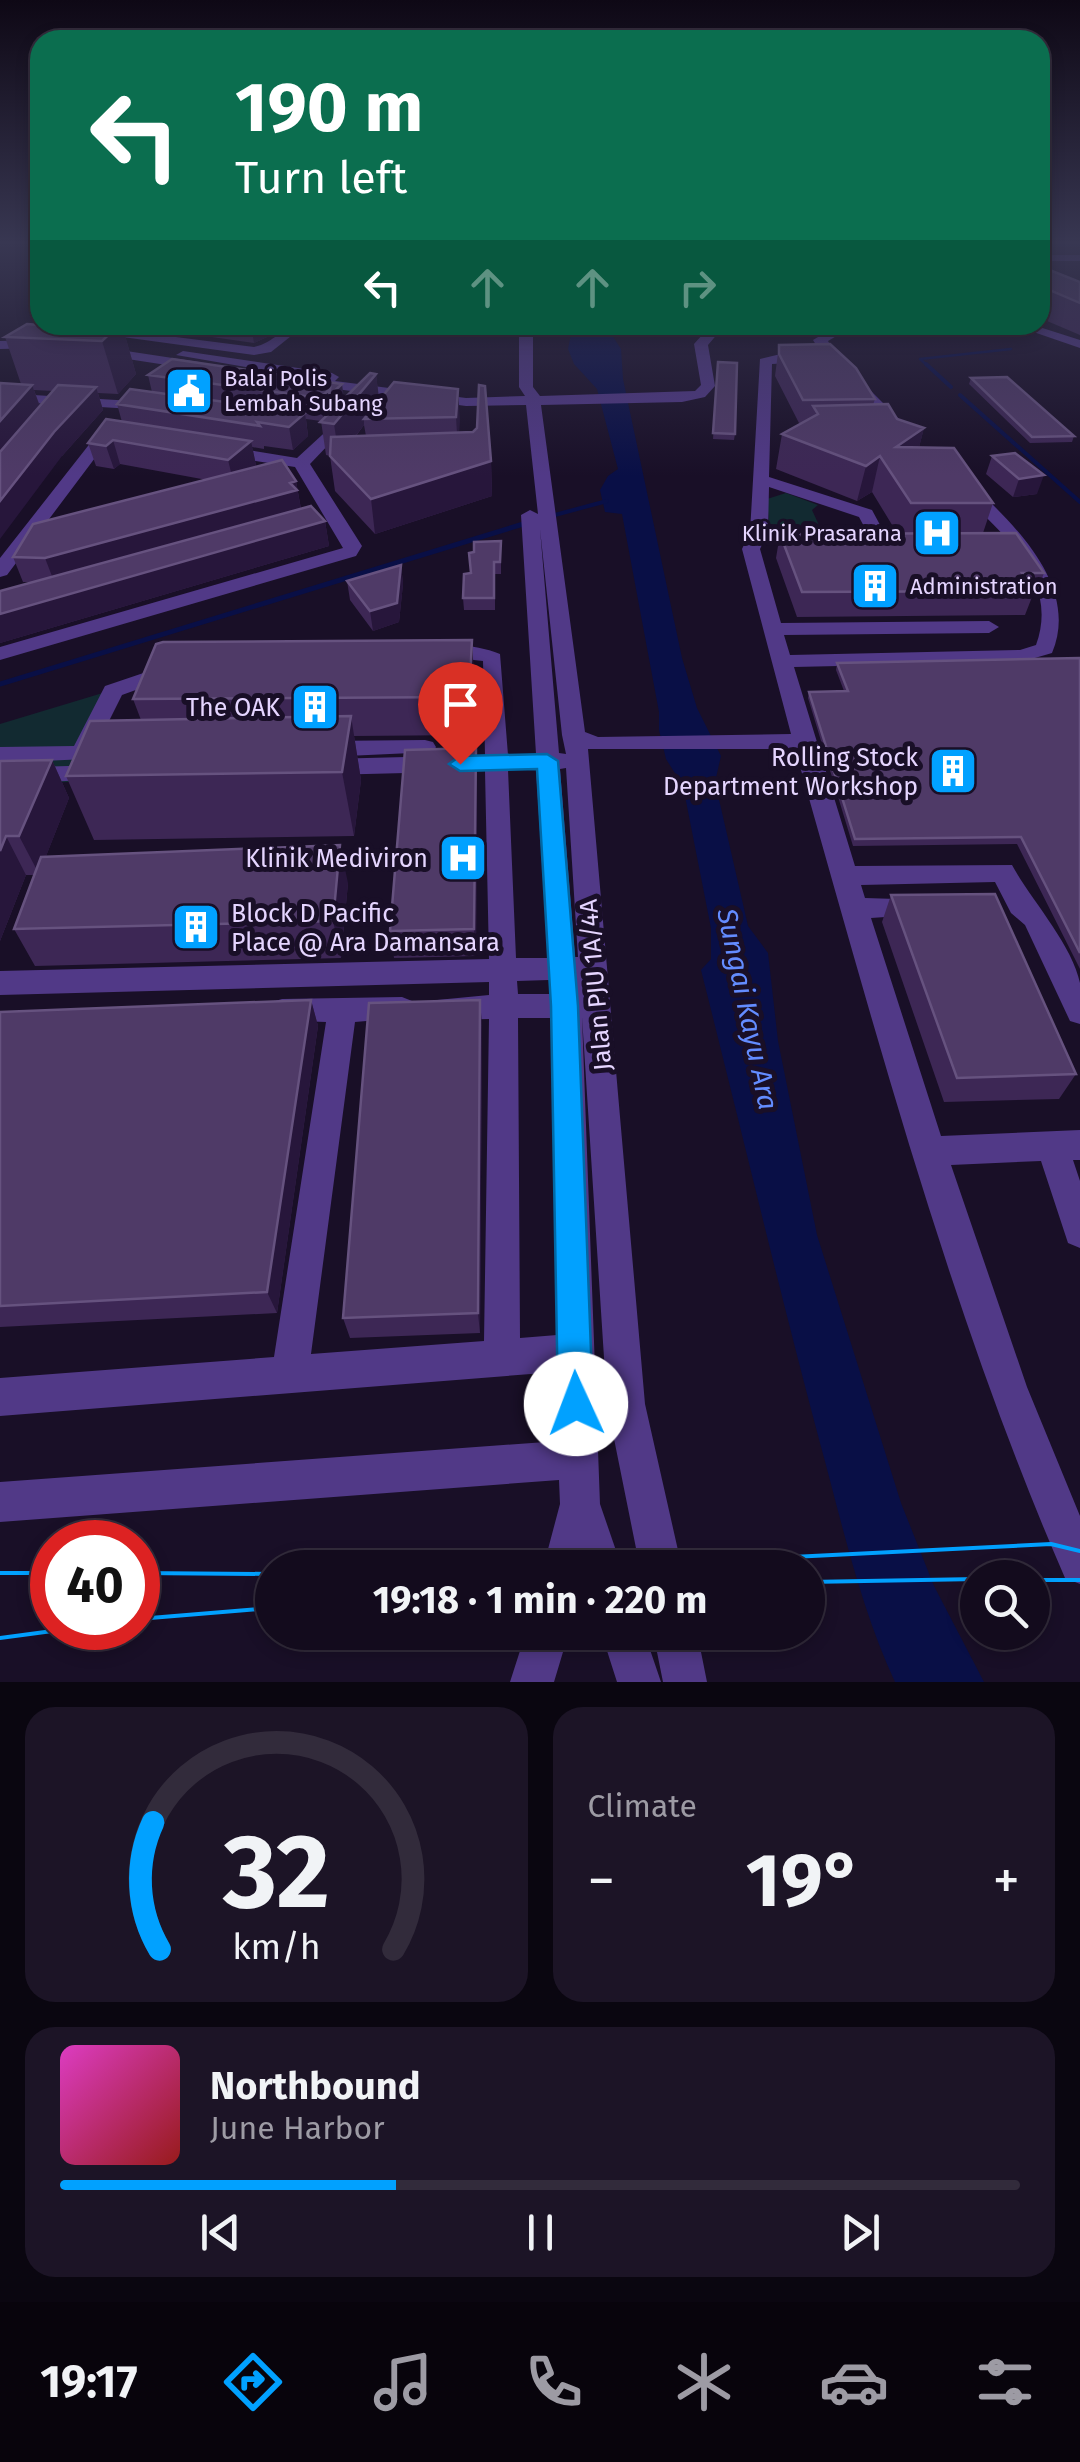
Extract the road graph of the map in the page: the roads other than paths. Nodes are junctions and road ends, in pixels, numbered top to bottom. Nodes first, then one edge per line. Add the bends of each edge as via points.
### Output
1 (1050, 334) edge
2 (112, 335) edge
3 (285, 335) edge
4 (527, 335) edge
5 (705, 335) edge
6 (830, 335) edge
7 (0, 341) edge
8 (139, 342) junction
9 (60, 343) junction
10 (1080, 344) edge
11 (830, 358) junction
12 (190, 361) junction
13 (20, 378) edge
14 (210, 382) edge
15 (159, 385) edge
16 (304, 395) edge
17 (0, 397) edge
18 (368, 397) junction
19 (62, 398) junction
20 (533, 399) junction
21 (407, 402) junction
22 (131, 403) junction
23 (168, 408) edge
24 (49, 412) edge
25 (474, 415) edge
26 (105, 432) junction
27 (763, 432) junction
28 (782, 432) edge
29 (899, 434) edge
30 (124, 436) edge
31 (203, 448) edge
32 (301, 462) junction
33 (945, 470) edge
34 (761, 483) junction
35 (540, 539) junction
36 (993, 548) edge
37 (1024, 548) junction
38 (751, 549) junction
39 (854, 549) edge
40 (780, 550) edge
41 (0, 571) edge
42 (990, 627) dead end
43 (772, 629) junction
44 (422, 652) edge
45 (0, 654) edge
46 (198, 659) edge
47 (782, 662) junction
48 (790, 742) junction
49 (587, 747) junction
50 (82, 753) junction
51 (547, 753) junction
52 (0, 754) edge
53 (498, 754) junction
54 (306, 758) edge
55 (0, 776) edge
56 (845, 876) junction
57 (984, 906) edge
58 (1020, 906) junction
59 (947, 907) edge
60 (855, 908) junction
61 (593, 968) junction
62 (562, 969) junction
63 (502, 971) junction
64 (0, 983) edge
65 (580, 1005) junction
66 (504, 1007) junction
67 (342, 1010) junction
68 (260, 1012) edge
69 (1080, 1012) edge
70 (1066, 1145) edge
71 (930, 1151) junction
72 (1080, 1231) edge
73 (574, 1352) junction
74 (502, 1356) junction
75 (290, 1374) junction
76 (0, 1397) edge
77 (577, 1459) junction
78 (0, 1502) edge
79 (580, 1504) junction
80 (568, 1550) edge
81 (595, 1550) edge
82 (657, 1550) edge
83 (1080, 1563) edge
84 (542, 1650) edge
85 (628, 1650) edge
86 (679, 1650) edge
87 (532, 1682) edge
88 (639, 1682) edge
89 (686, 1682) edge

1 - 10 street
2 - 8 street
3 - 8 street via 254,351 154,338
4 - 20 street, Jalan PJU 1A/4A
5 - 20 street via 700,344 708,386 700,394
6 - 11 street via 820,340
7 - 9 street
8 - 9 street
8 - 12 street
9 - 12 street via 101,357
11 - 27 street via 765,362
11 - 29 street
12 - 14 street via 173,376
12 - 18 street
12 - 20 street
13 - 17 street
15 - 22 street
16 - 18 street
17 - 19 street
18 - 21 street
18 - 32 street via 324,430
19 - 22 street
19 - 24 street
20 - 21 street
20 - 35 street, Jalan PJU 1A/4A
21 - 25 street
22 - 23 street
22 - 26 street
26 - 30 street
26 - 41 street
27 - 28 street
27 - 34 street
31 - 32 street
32 - 45 street via 325,518 353,546 350,552
33 - 37 street
34 - 38 street via 759,532
34 - 39 street via 776,482 866,514 892,549
35 - 49 street, Jalan PJU 1A/4A
35 - 51 street, Jalan PJU 1A/4A
36 - 37 street
37 - 47 street via 1048,578 1053,606 1046,649 1021,656
38 - 40 street
38 - 43 street
42 - 43 street
43 - 47 street
44 - 53 street via 493,658
46 - 50 street via 113,692
47 - 48 street
48 - 49 street
48 - 56 street
49 - 51 street
49 - 61 street, Jalan PJU 1A/4A
50 - 52 street
50 - 55 street via 122,763
51 - 53 street
51 - 62 street, Jalan PJU 1A/4A
53 - 54 street
53 - 63 street
56 - 58 street via 1003,872
56 - 60 street
57 - 58 street
58 - 69 street via 1035,918
59 - 60 street
60 - 71 street
61 - 62 street
61 - 65 street, Jalan PJU 1A/4A
62 - 63 street
62 - 65 street, Jalan PJU 1A/4A
63 - 64 street
63 - 66 street
65 - 66 street
65 - 73 street, Jalan PJU 1A/4A
65 - 82 street, Jalan PJU 1A/4A via 626,1404
66 - 67 street
66 - 74 street
67 - 68 street
67 - 75 street
70 - 71 street
70 - 72 street
71 - 83 street via 995,1356
73 - 74 street
73 - 77 street, Jalan PJU 1A/4A
74 - 75 street
75 - 76 street
77 - 78 street
77 - 79 street, Jalan PJU 1A/4A
79 - 80 street
79 - 81 street, Jalan PJU 1A/4A
84 - 87 street
85 - 88 street
86 - 89 street

